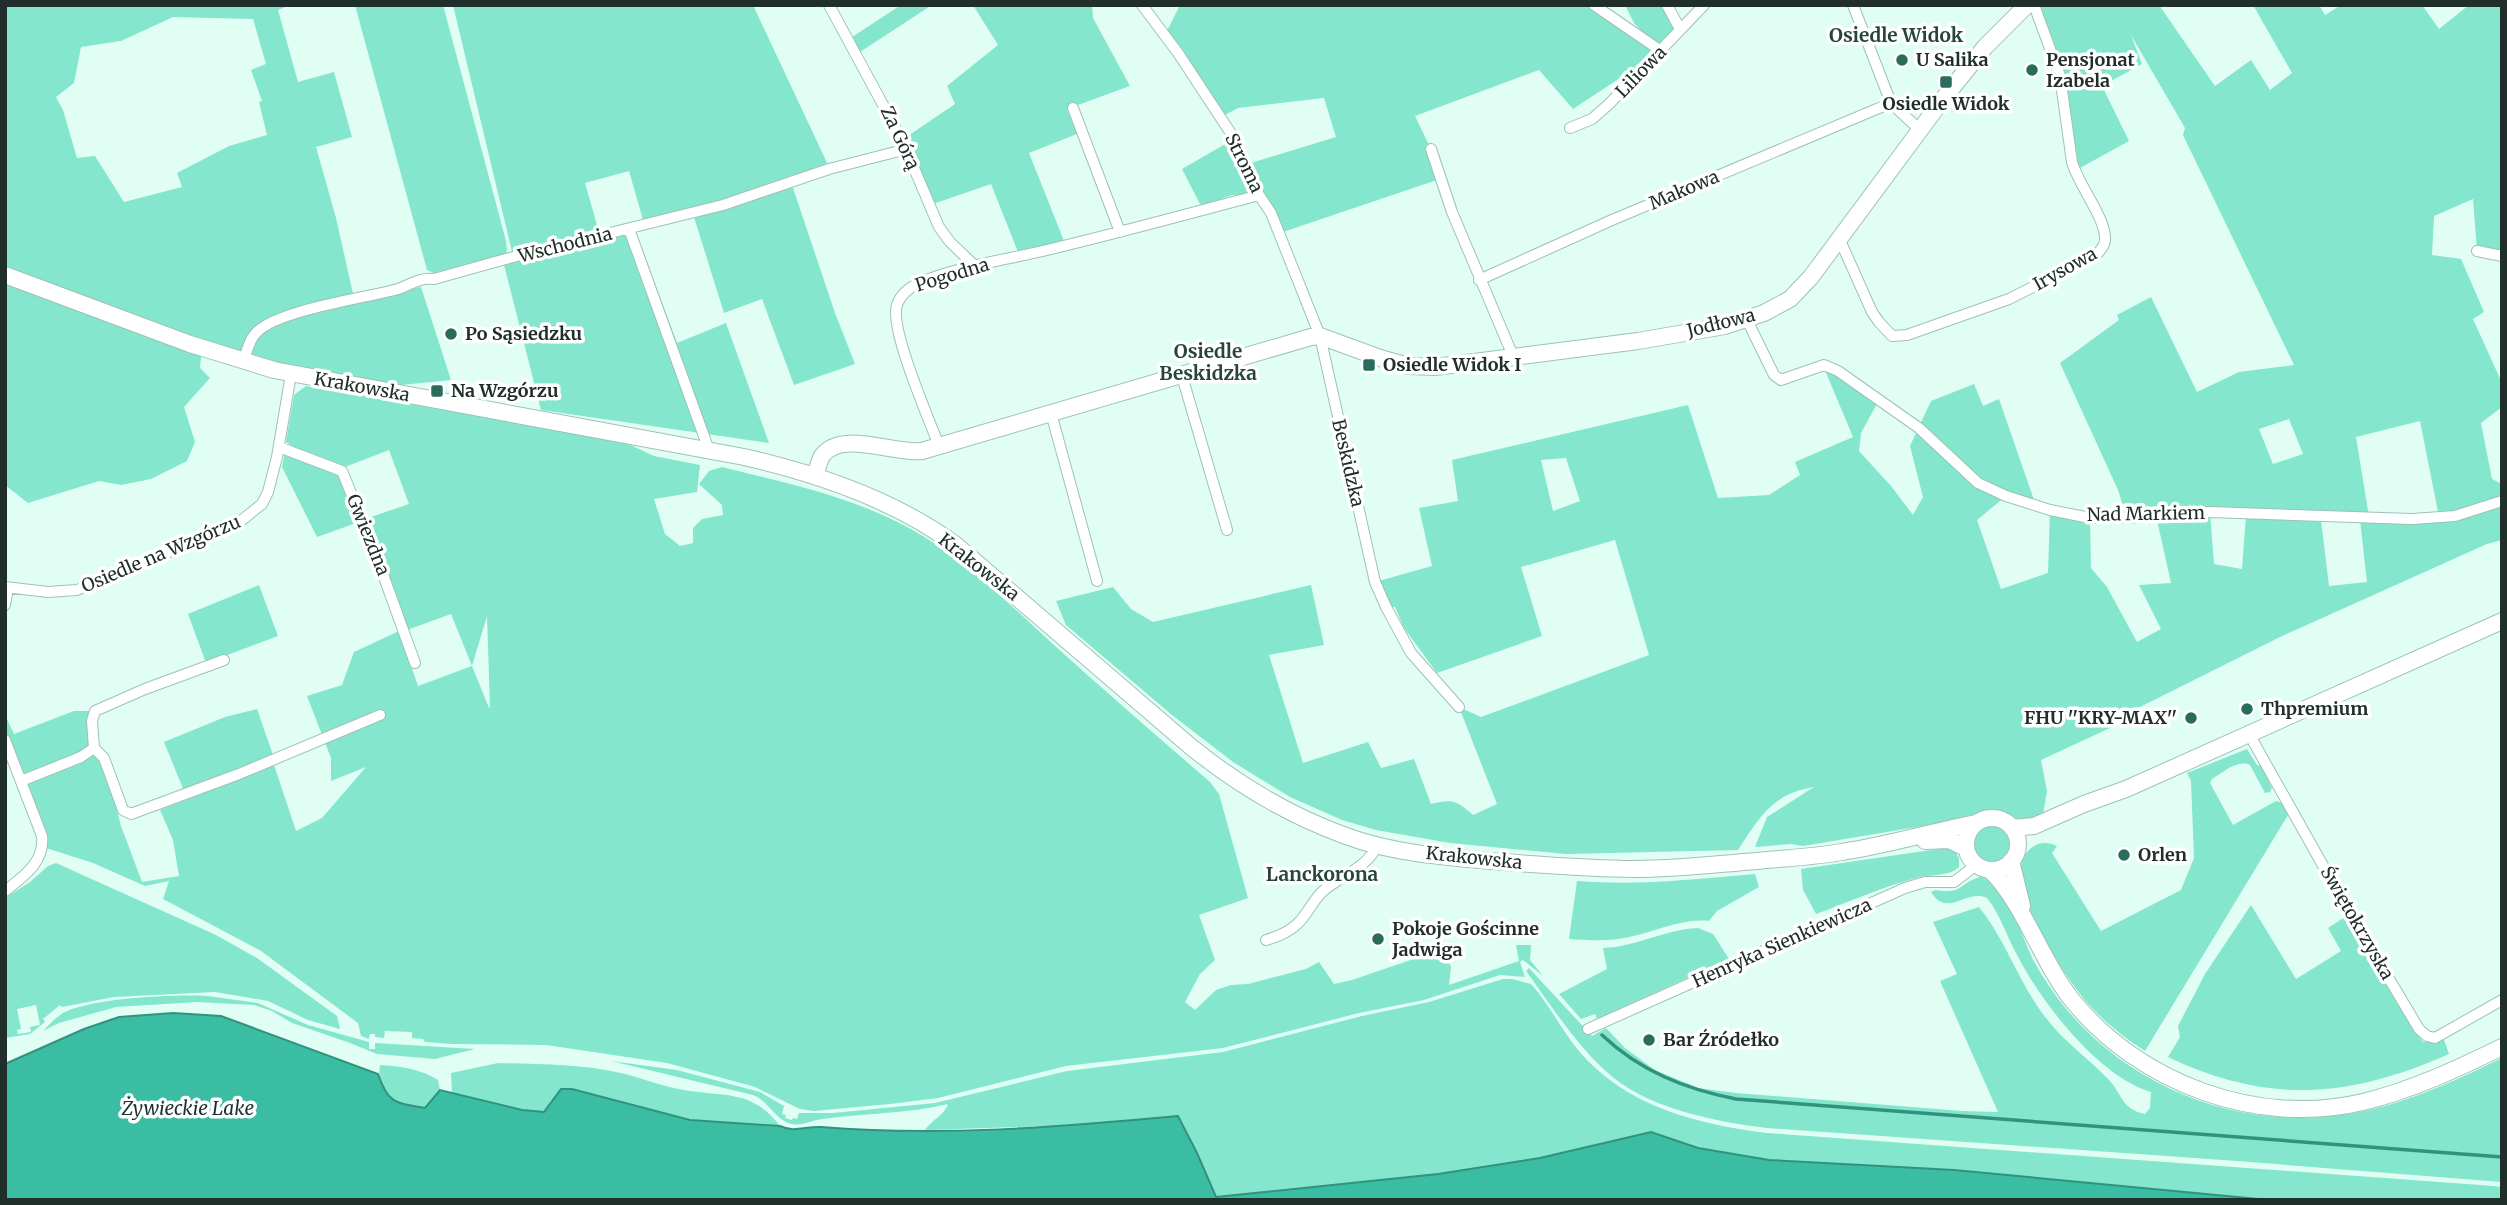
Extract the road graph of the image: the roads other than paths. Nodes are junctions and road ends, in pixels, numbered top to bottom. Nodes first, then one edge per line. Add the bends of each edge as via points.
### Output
1 (829, 5) edge
2 (1142, 5) edge
3 (1594, 5) edge
4 (1667, 5) edge
5 (1703, 5) edge
6 (1853, 5) edge
7 (2027, 5) edge
8 (2034, 5) edge
9 (1680, 29) junction
10 (1661, 51) junction
11 (1891, 103) junction
12 (1073, 108) dead end
13 (1570, 128) dead end
14 (1921, 131) junction
15 (907, 149) junction
16 (1432, 149) dead end
17 (1259, 195) junction
18 (629, 229) junction
19 (1120, 232) junction
20 (1839, 238) junction
21 (2477, 251) dead end
22 (2502, 256) edge
23 (975, 266) junction
24 (5, 275) edge
25 (1479, 280) junction
26 (1747, 320) junction
27 (1320, 336) junction
28 (1513, 356) junction
29 (243, 362) junction
30 (291, 374) junction
31 (1182, 376) junction
32 (1051, 413) junction
33 (939, 446) junction
34 (279, 447) junction
35 (709, 450) junction
36 (815, 476) junction
37 (2502, 501) edge
38 (1227, 530) dead end
39 (1097, 581) dead end
40 (7, 587) edge
41 (5, 605) edge
42 (2502, 621) edge
43 (224, 660) dead end
44 (415, 663) dead end
45 (1459, 708) dead end
46 (380, 715) dead end
47 (2249, 734) junction
48 (5, 740) edge
49 (94, 748) junction
50 (21, 781) junction
51 (2126, 789) junction
52 (1976, 823) junction
53 (2012, 828) junction
54 (1909, 840) junction
55 (1377, 845) junction
56 (1966, 848) junction
57 (2015, 854) junction
58 (1983, 867) junction
59 (8, 885) edge
60 (2025, 920) junction
61 (1266, 940) dead end
62 (2502, 1000) edge
63 (1588, 1029) dead end
64 (2502, 1047) edge

1 - 15 street, Za Górą
2 - 17 street, Stroma via 1230,132
3 - 10 street
4 - 9 street
5 - 9 street, Liliowa
6 - 11 street
7 - 14 main road, Jodłowa via 1985,47
8 - 20 street, Irysowa via 2060,76 2072,162 2099,218 2102,248 2008,299 1907,335 1892,336 1872,312
9 - 10 street, Liliowa
10 - 13 street, Liliowa via 1592,119
11 - 14 street
11 - 25 street, Makowa
12 - 19 street
14 - 20 main road, Jodłowa
15 - 18 street, Wschodnia
15 - 23 street, Za Górą via 939,227
16 - 25 street
17 - 19 street, Pogodna
17 - 27 street, Stroma via 1276,223
18 - 29 street, Wschodnia via 425,278 277,320 257,332
18 - 35 street
19 - 23 street, Pogodna
20 - 26 main road, Jodłowa via 1790,299
21 - 22 street
23 - 33 street, Pogodna via 917,284 896,306 899,338
24 - 29 main road, Krakowska
25 - 28 street
26 - 28 main road, Jodłowa via 1638,341
26 - 37 street, Nad Markiem via 1774,375 1781,380 1824,365 1838,371 1919,428 1978,483 2050,510 2090,518 2210,512 2412,519 2455,516
27 - 28 main road, Jodłowa via 1421,368
27 - 31 main road
27 - 45 street, Beskidzka via 1375,582 1411,653
29 - 30 main road, Krakowska
30 - 34 street, Osiedle na Wzgórzu
30 - 35 main road, Krakowska
31 - 32 main road
31 - 38 street
32 - 33 main road
32 - 39 street
33 - 36 main road via 912,452 854,442 839,445 823,455
34 - 40 street, Osiedle na Wzgórzu via 262,504 237,524 77,590
34 - 44 street, Gwiezdna via 342,471
35 - 36 main road, Krakowska
36 - 55 main road, Krakowska via 884,504 943,536 1239,783 1311,823
40 - 41 street
42 - 47 main road
43 - 49 street via 95,711
46 - 49 street via 131,814 123,810 104,758
47 - 51 main road
47 - 62 street, Świętokrzyska via 2419,1029 2435,1038
48 - 50 street
49 - 50 street
50 - 59 street via 43,847 32,870
51 - 53 main road via 2034,827
51 - 57 main road
52 - 53 main road via 1997,818
52 - 54 main road, Krakowska
52 - 56 main road
53 - 57 main road
54 - 55 main road, Krakowska via 1807,857 1639,869 1476,859
54 - 56 main road, Krakowska via 1949,841
55 - 61 street via 1367,860 1319,895 1298,924
56 - 58 main road
57 - 58 main road via 2002,868
57 - 60 main road
58 - 60 main road via 2000,881
58 - 63 street, Henryka Sienkiewicza via 1957,881 1905,888
60 - 64 main road via 2060,985 2108,1037 2157,1071 2230,1100 2295,1108 2362,1102 2421,1083

